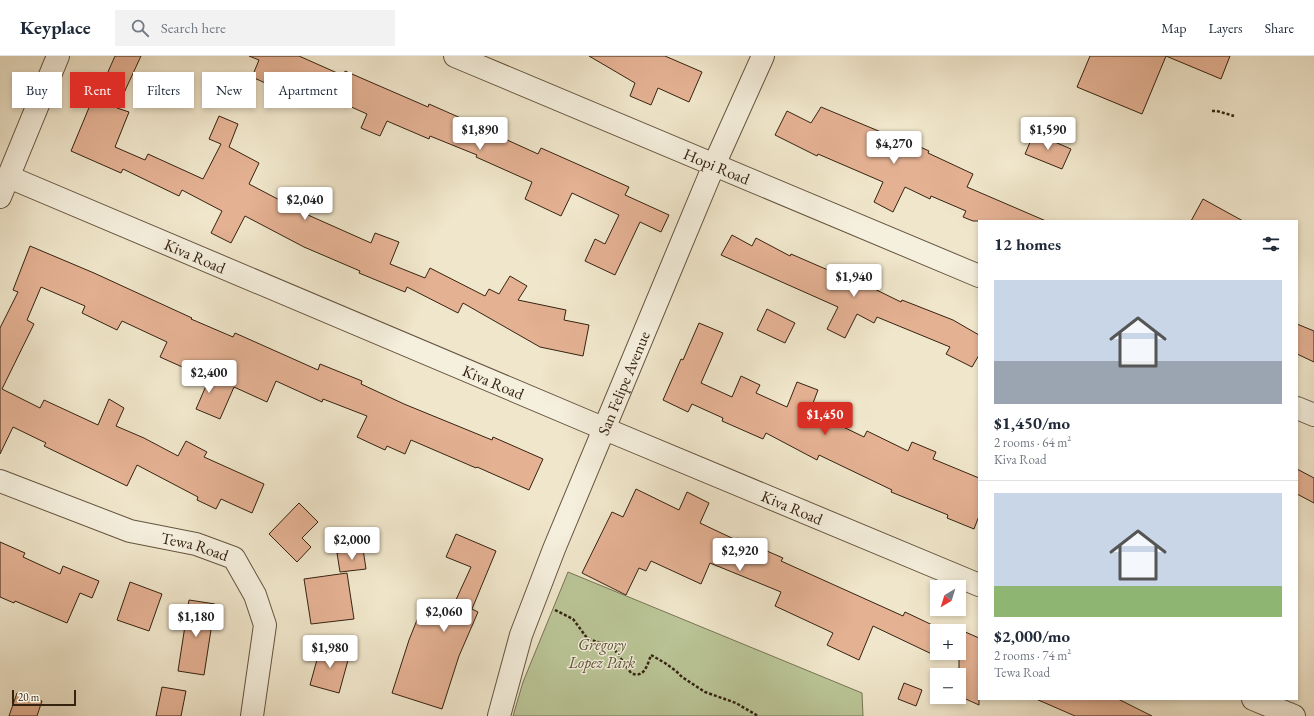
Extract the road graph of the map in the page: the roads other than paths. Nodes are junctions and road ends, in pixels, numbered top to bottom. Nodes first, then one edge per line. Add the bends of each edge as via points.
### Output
1 (58, 56) edge
2 (455, 56) edge
3 (763, 56) edge
4 (714, 165) junction
5 (9, 177) junction
6 (0, 197) edge
7 (978, 276) edge
8 (1298, 408) edge
9 (1314, 415) edge
10 (605, 429) junction
11 (0, 481) edge
12 (978, 585) edge
13 (1255, 700) edge
14 (252, 716) edge
15 (500, 716) edge
16 (1294, 716) edge

1 - 5 street
2 - 4 street, Hopi Road
3 - 4 street, San Felipe Avenue
4 - 7 street, Hopi Road
4 - 10 street, San Felipe Avenue
5 - 6 street
5 - 10 street, Kiva Road
8 - 9 street
10 - 12 street, Kiva Road
10 - 15 street, San Felipe Avenue via 521,635
11 - 14 street, Tewa Road via 130,531 196,544 234,558 255,595 264,625
13 - 16 street

